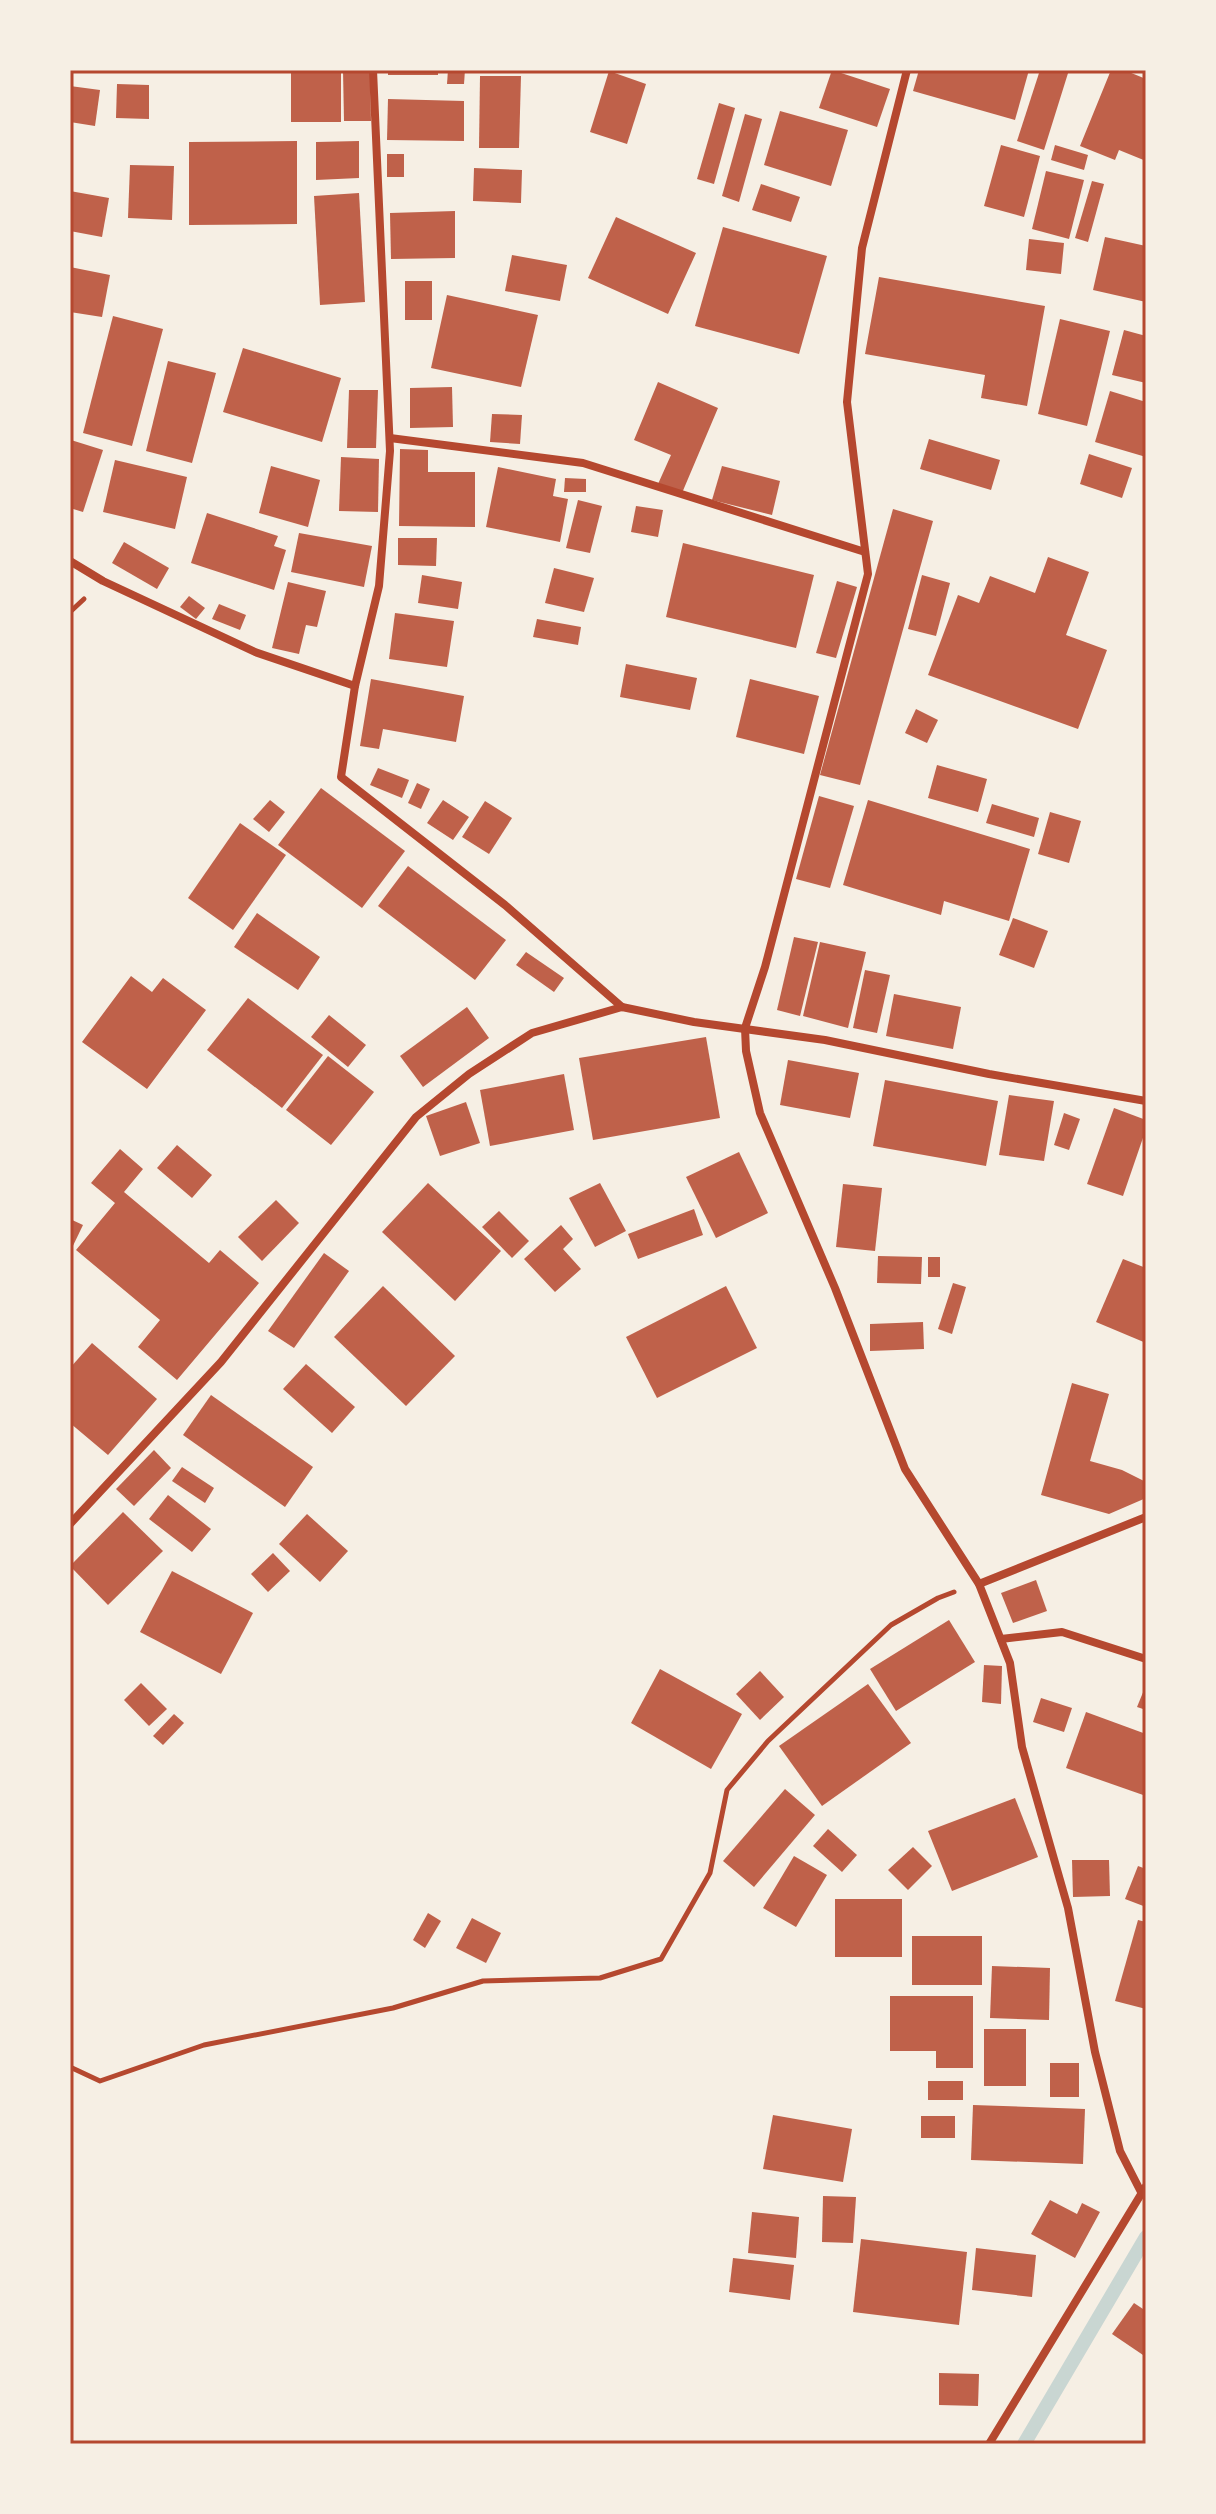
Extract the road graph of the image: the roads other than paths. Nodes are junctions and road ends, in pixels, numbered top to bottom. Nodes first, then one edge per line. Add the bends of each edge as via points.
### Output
1 (373, 70) edge
2 (907, 70) edge
3 (390, 438) junction
4 (865, 552) junction
5 (70, 561) edge
6 (355, 686) junction
7 (622, 1007) junction
8 (745, 1028) junction
9 (1146, 1101) edge
10 (70, 1511) edge
11 (80, 1514) junction
12 (1146, 1517) edge
13 (70, 1524) edge
14 (979, 1584) junction
15 (1001, 1639) junction
16 (1146, 1659) edge
17 (1143, 2189) edge
18 (989, 2444) edge

1 - 3 street
2 - 4 street via 862,248 847,402
3 - 4 street via 583,463
3 - 6 street via 379,586
4 - 8 street via 868,574
5 - 6 street via 255,652
6 - 7 street via 341,777 505,905
7 - 8 street
7 - 11 street via 532,1033 416,1117 221,1362
8 - 9 street
8 - 14 street via 760,1113 905,1469
10 - 11 street
11 - 13 street
12 - 14 street
14 - 15 street
15 - 16 street via 1062,1632
15 - 17 street via 1010,1663 1022,1747 1068,1908 1120,2151
17 - 18 street

